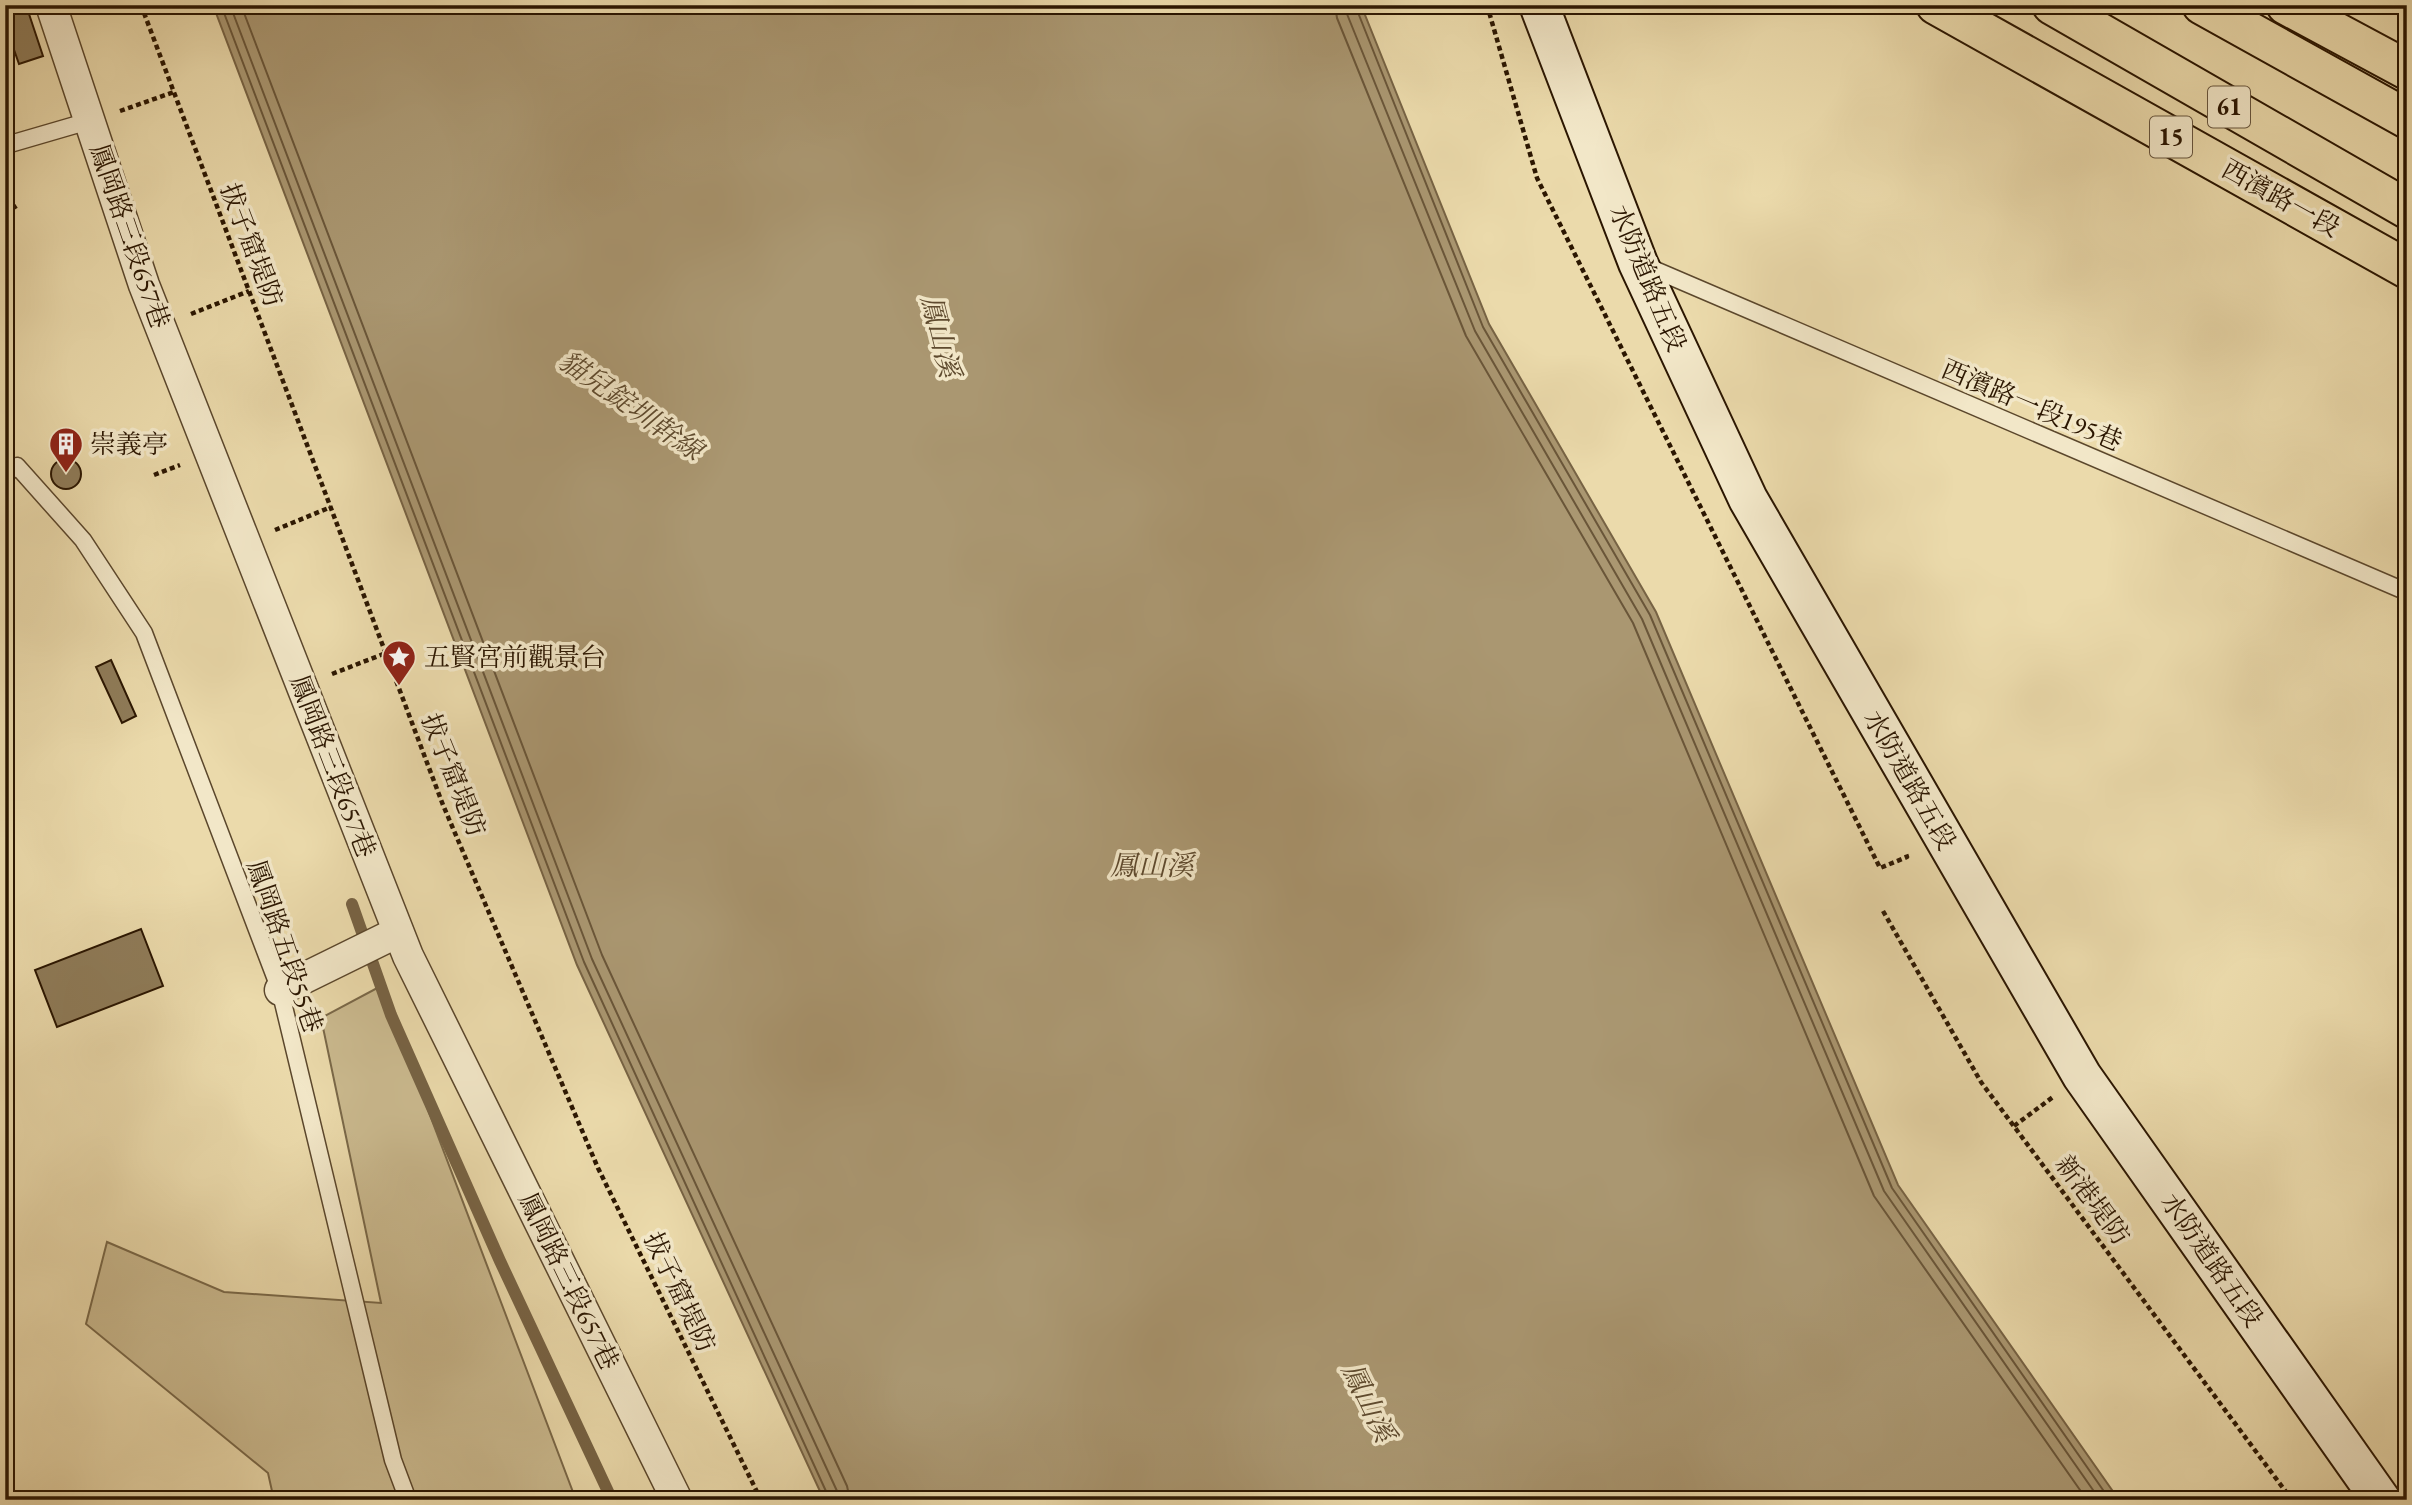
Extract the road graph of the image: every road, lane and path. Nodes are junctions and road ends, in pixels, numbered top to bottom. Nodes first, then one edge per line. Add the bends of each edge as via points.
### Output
1 (51, 5) edge
2 (141, 5) edge
3 (1539, 5) edge
4 (1936, 5) edge
5 (2052, 5) edge
6 (2202, 5) edge
7 (2286, 5) edge
8 (2407, 70) edge
9 (174, 92) junction
10 (2407, 119) edge
11 (89, 121) junction
12 (5, 138) edge
13 (18, 205) dead end
14 (2407, 209) edge
15 (5, 213) edge
16 (1638, 263) junction
17 (2407, 269) edge
18 (249, 291) junction
19 (160, 326) junction
20 (5, 474) edge
21 (331, 508) junction
22 (245, 542) junction
23 (2407, 592) edge
24 (386, 653) junction
25 (302, 686) junction
26 (1883, 911) dead end
27 (398, 932) junction
28 (279, 990) junction
29 (2081, 1076) junction
30 (2014, 1126) junction
31 (408, 1500) edge
32 (677, 1500) edge
33 (761, 1500) edge
34 (2292, 1500) edge
35 (2381, 1500) edge

1 - 11 street, 鳳岡路三段657巷
2 - 9 path, 拔子窟堤防
3 - 16 street, 水防道路五段
4 - 17 main road, 西濱路一段 / 15
5 - 14 main road, 61
6 - 10 main road
7 - 8 main road
9 - 11 path
9 - 18 path, 拔子窟堤防
11 - 12 lane via 10,144
11 - 19 street, 鳳岡路三段657巷
13 - 15 path
16 - 23 lane, 西濱路一段195巷
16 - 29 street, 水防道路五段 via 1748,499
18 - 19 path
18 - 21 path, 拔子窟堤防
19 - 22 street, 鳳岡路三段657巷
20 - 28 lane, 鳳岡路五段55巷 via 17,466 58,511 83,540 144,633
21 - 22 path
21 - 24 path, 拔子窟堤防
22 - 25 street, 鳳岡路三段657巷
24 - 25 path
24 - 33 path, 拔子窟堤防 via 443,805 598,1168
25 - 27 street, 鳳岡路三段657巷
26 - 30 path, 新港堤防 via 1981,1082
27 - 28 street
27 - 32 street, 鳳岡路三段657巷
28 - 31 lane, 鳳岡路五段55巷 via 393,1460
29 - 30 path
29 - 35 street, 水防道路五段
30 - 34 path, 新港堤防

